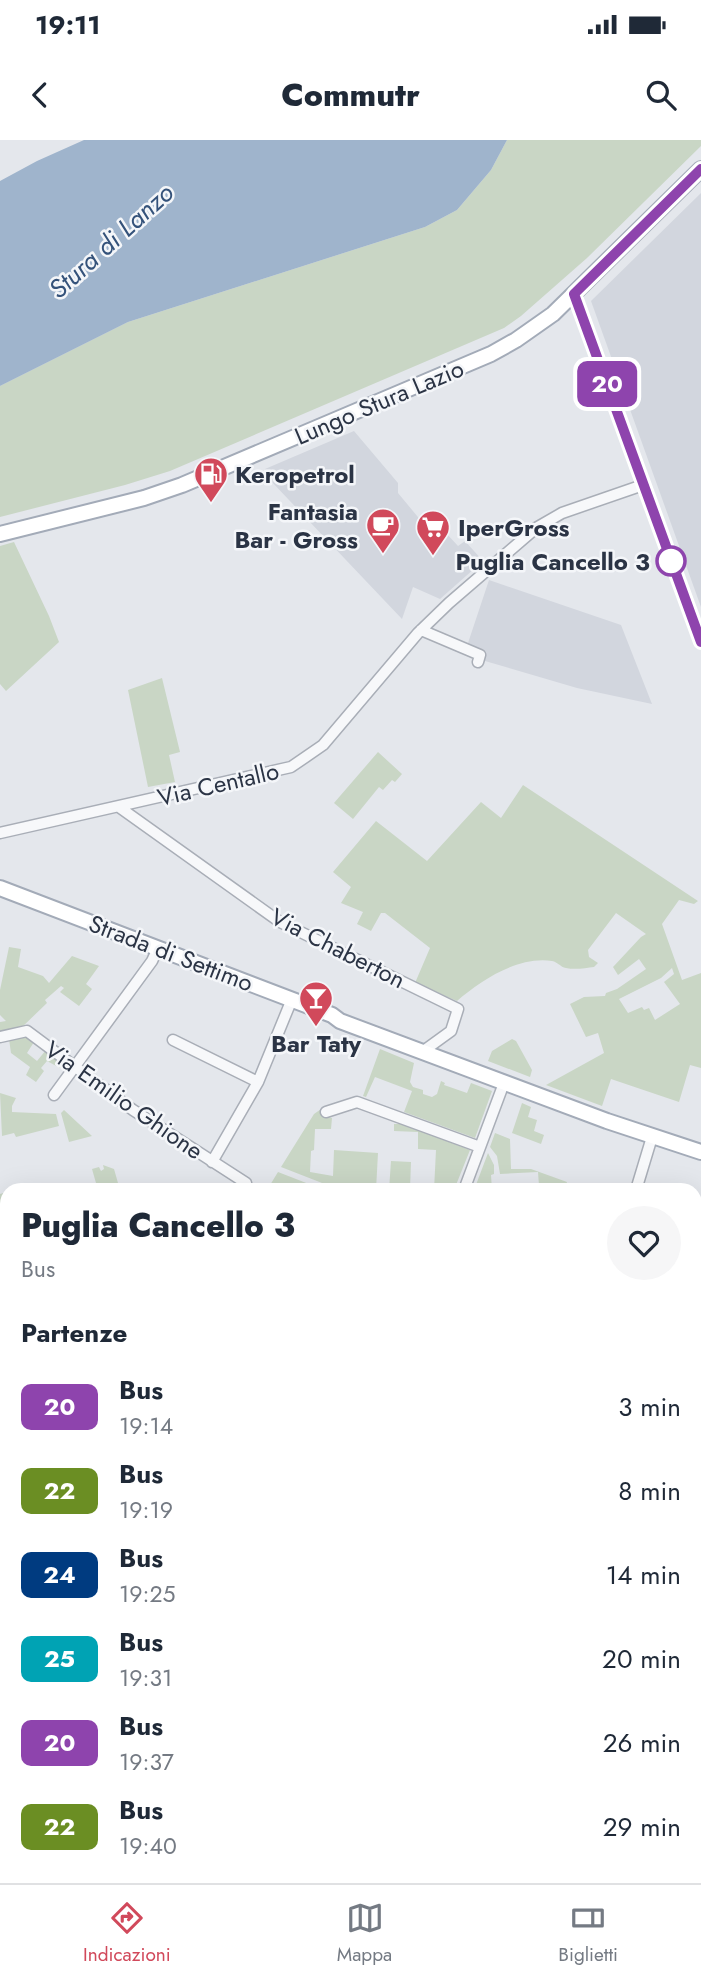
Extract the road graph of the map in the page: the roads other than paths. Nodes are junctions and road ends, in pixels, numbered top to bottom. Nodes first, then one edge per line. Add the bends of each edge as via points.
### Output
1 (701, 169) edge
2 (574, 294) junction
3 (643, 485) junction
4 (0, 534) edge
5 (421, 630) junction
6 (701, 642) edge
7 (478, 662) dead end
8 (119, 807) junction
9 (0, 833) edge
10 (0, 888) edge
11 (0, 896) edge
12 (156, 952) junction
13 (291, 1003) junction
14 (0, 1037) edge
15 (173, 1040) dead end
16 (422, 1052) junction
17 (74, 1067) junction
18 (258, 1082) junction
19 (504, 1083) junction
20 (54, 1095) dead end
21 (326, 1112) dead end
22 (652, 1137) junction
23 (480, 1147) junction
24 (701, 1152) edge
25 (212, 1162) junction
26 (246, 1183) dead end
27 (467, 1183) edge
28 (637, 1183) edge

1 - 2 main road, Lungo Stura Lazio
2 - 3 street
2 - 4 main road, Lungo Stura Lazio via 549,317 491,354 219,470 144,498
3 - 5 street, Via Centallo via 562,513 536,528
3 - 6 street
5 - 7 street via 480,655
5 - 8 street, Via Centallo via 323,745 291,767
8 - 9 street, Via Centallo
8 - 16 street, Via Chaberton via 280,922 458,1009 452,1031
10 - 12 main road, Strada di Settimo
11 - 12 main road, Strada di Settimo
12 - 13 main road, Strada di Settimo
12 - 17 street
13 - 16 main road, Strada di Settimo
13 - 18 street
14 - 17 street, Via Emilio Ghione via 27,1031
15 - 18 street
16 - 19 main road, Strada di Settimo
17 - 20 street
17 - 25 street, Via Emilio Ghione
18 - 25 street
19 - 22 main road, Strada di Settimo
19 - 23 street
21 - 23 street via 357,1102
22 - 24 main road, Strada di Settimo
22 - 28 street
23 - 27 street
25 - 26 street, Via Emilio Ghione

